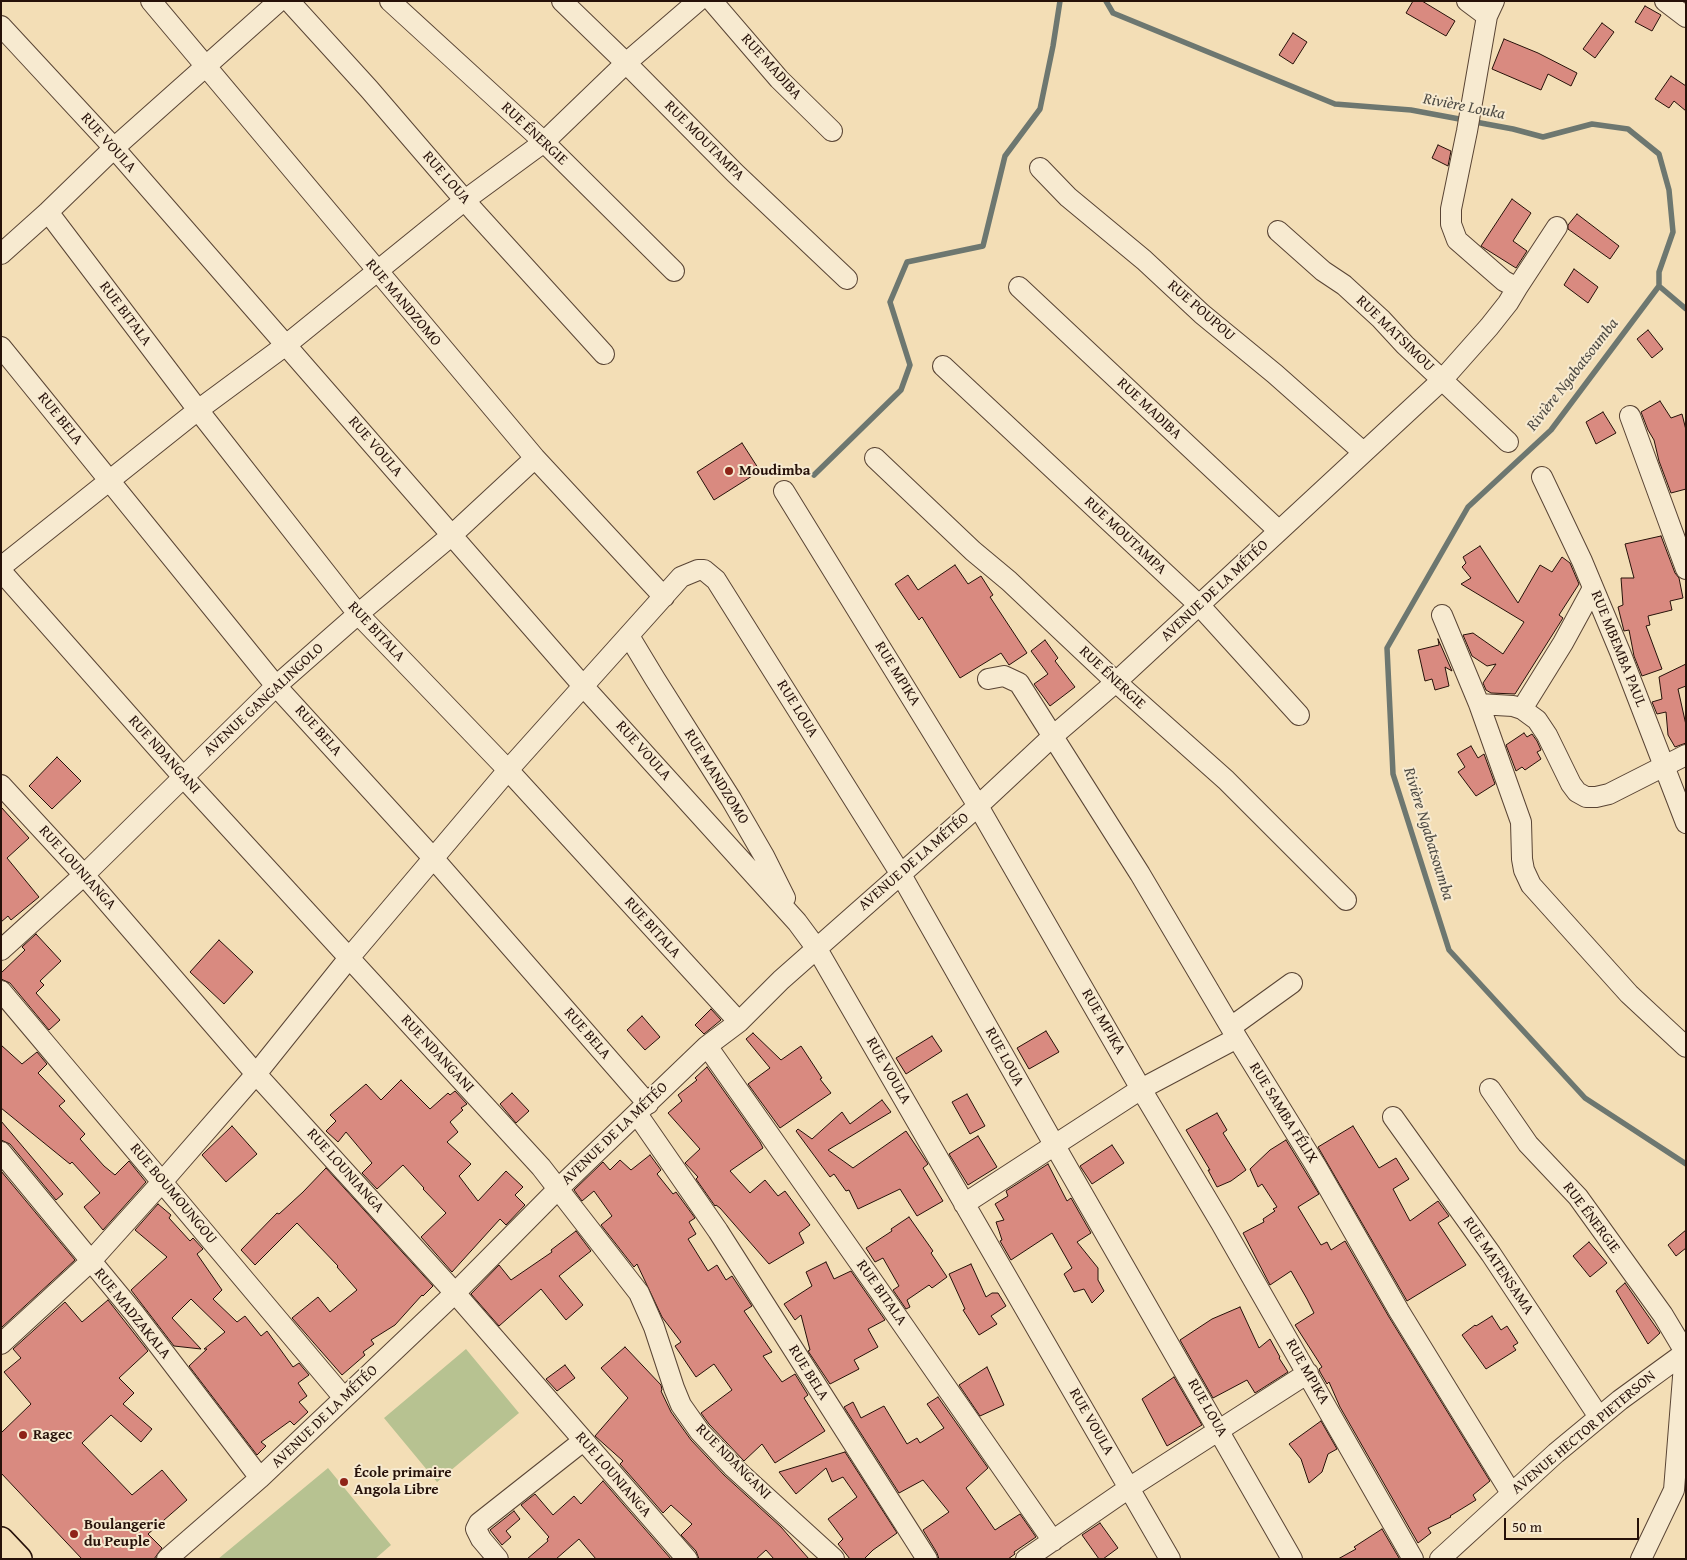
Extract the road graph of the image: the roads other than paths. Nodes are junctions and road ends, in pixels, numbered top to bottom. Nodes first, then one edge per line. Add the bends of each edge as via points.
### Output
1 (151, 1) edge
2 (279, 1) edge
3 (289, 1) edge
4 (390, 1) edge
5 (562, 1) edge
6 (698, 1) edge
7 (712, 1) edge
8 (1467, 1) edge
9 (1665, 1) edge
10 (1490, 8) edge
11 (1686, 17) edge
12 (1, 26) edge
13 (626, 63) junction
14 (206, 66) junction
15 (832, 131) dead end
16 (544, 142) junction
17 (114, 148) junction
18 (1040, 168) dead end
19 (464, 200) junction
20 (48, 212) junction
21 (1557, 227) dead end
22 (1278, 231) dead end
23 (1, 254) edge
24 (674, 271) dead end
25 (377, 272) junction
26 (847, 279) dead end
27 (1018, 287) dead end
28 (1517, 288) junction
29 (286, 345) junction
30 (1, 347) edge
31 (604, 354) dead end
32 (943, 366) dead end
33 (1442, 380) junction
34 (198, 410) junction
35 (1630, 416) dead end
36 (1508, 442) dead end
37 (1363, 452) junction
38 (535, 458) junction
39 (875, 458) dead end
40 (1542, 478) dead end
41 (111, 481) junction
42 (784, 491) dead end
43 (1279, 531) junction
44 (452, 535) junction
45 (1, 569) edge
46 (1686, 569) edge
47 (1593, 588) junction
48 (664, 597) junction
49 (1200, 606) junction
50 (358, 614) junction
51 (1442, 615) dead end
52 (629, 636) junction
53 (988, 679) dead end
54 (1116, 682) junction
55 (276, 686) junction
56 (584, 687) junction
57 (1479, 704) junction
58 (1522, 709) junction
59 (1299, 715) dead end
60 (1053, 736) junction
61 (1686, 755) edge
62 (1663, 766) junction
63 (508, 770) junction
64 (182, 777) junction
65 (1, 785) edge
66 (978, 806) junction
67 (1686, 823) edge
68 (434, 859) junction
69 (900, 873) junction
70 (84, 875) junction
71 (1346, 900) dead end
72 (797, 922) junction
73 (817, 949) junction
74 (1, 950) edge
75 (349, 958) junction
76 (1292, 983) dead end
77 (1, 991) edge
78 (739, 1022) junction
79 (1234, 1032) junction
80 (707, 1046) junction
81 (1686, 1047) edge
82 (256, 1074) junction
83 (1490, 1088) dead end
84 (1141, 1089) junction
85 (642, 1109) junction
86 (1393, 1117) dead end
87 (1055, 1146) junction
88 (1, 1152) edge
89 (162, 1182) junction
90 (559, 1188) junction
91 (964, 1204) junction
92 (90, 1262) junction
93 (455, 1292) junction
94 (1, 1344) edge
95 (1685, 1352) edge
96 (1308, 1373) junction
97 (344, 1398) junction
98 (1599, 1417) junction
99 (1219, 1430) junction
100 (583, 1441) junction
101 (260, 1478) junction
102 (1129, 1488) junction
103 (1511, 1494) junction
104 (1, 1540) edge
105 (1053, 1541) junction
106 (19, 1559) edge
107 (167, 1559) edge
108 (498, 1559) edge
109 (686, 1559) edge
110 (834, 1559) edge
111 (927, 1559) edge
112 (1026, 1559) edge
113 (1170, 1559) edge
114 (1292, 1559) edge
115 (1413, 1559) edge
116 (1440, 1559) edge
117 (1641, 1559) edge

1 - 14 street, RUE MANDZOMO
2 - 14 street
3 - 19 street, RUE LOUA
4 - 16 street, RUE ÉNERGIE
5 - 13 street, RUE MOUTAMPA
6 - 13 street
7 - 15 street, RUE MADIBA via 779,79
8 - 10 street
9 - 11 street
10 - 28 street via 1450,224 1461,245
12 - 17 street, RUE VOULA
13 - 16 street
13 - 26 street, RUE MOUTAMPA
14 - 17 street
14 - 25 street, RUE MANDZOMO
16 - 19 street
16 - 24 street, RUE ÉNERGIE
17 - 20 street
17 - 29 street, RUE VOULA
18 - 37 street, RUE POUPOU via 1068,197
19 - 25 street
19 - 31 street, RUE LOUA
20 - 23 street
20 - 34 street, RUE BITALA
21 - 28 street, AVENUE DE LA MÉTÉO
22 - 33 street, RUE MATSIMOU via 1381,318
25 - 29 street
25 - 38 street, RUE MANDZOMO
27 - 43 street, RUE MADIBA
28 - 33 street, AVENUE DE LA MÉTÉO via 1489,327
29 - 34 street
29 - 44 street, RUE VOULA
30 - 41 street, RUE BELA
32 - 49 street, RUE MOUTAMPA
33 - 36 street, RUE MATSIMOU
33 - 37 street, AVENUE DE LA MÉTÉO
34 - 41 street
34 - 50 street, RUE BITALA
35 - 46 street
37 - 43 street, AVENUE DE LA MÉTÉO
38 - 44 street, AVENUE GANGALINGOLO
38 - 48 street, RUE MANDZOMO
39 - 54 street, RUE ÉNERGIE
40 - 47 street, RUE MBEMBA PAUL
41 - 45 street
41 - 55 street, RUE BELA
42 - 66 street, RUE MPIKA
43 - 49 street, AVENUE DE LA MÉTÉO
44 - 50 street, AVENUE GANGALINGOLO
44 - 56 street, RUE VOULA
45 - 64 street, RUE NDANGANI
47 - 58 street
47 - 62 street, RUE MBEMBA PAUL
48 - 52 street
48 - 69 street, RUE LOUA via 681,577 698,570 704,570 716,580
49 - 54 street, AVENUE DE LA MÉTÉO
49 - 59 street, RUE MOUTAMPA
50 - 55 street, AVENUE GANGALINGOLO
50 - 63 street, RUE BITALA
51 - 57 street
52 - 56 street
52 - 72 street, RUE MANDZOMO via 736,807
53 - 60 street, RUE SAMBA FÉLIX via 1004,676 1019,683
54 - 60 street, AVENUE DE LA MÉTÉO
54 - 71 street, RUE ÉNERGIE via 1226,780
55 - 64 street, AVENUE GANGALINGOLO
55 - 68 street, RUE BELA
56 - 63 street
56 - 72 street, RUE VOULA
57 - 58 street
57 - 81 street via 1521,822 1522,859 1531,885 1628,994
58 - 62 street via 1547,735 1571,784 1586,797 1608,794
60 - 66 street, AVENUE DE LA MÉTÉO
60 - 79 street, RUE SAMBA FÉLIX
61 - 62 street
62 - 67 street, RUE MBEMBA PAUL
63 - 68 street
63 - 78 street, RUE BITALA
64 - 70 street, AVENUE GANGALINGOLO
64 - 75 street, RUE NDANGANI
65 - 70 street, RUE LOUNIANGA
66 - 69 street, AVENUE DE LA MÉTÉO
66 - 84 street, RUE MPIKA
68 - 75 street
68 - 85 street, RUE BELA
69 - 73 street, AVENUE DE LA MÉTÉO
69 - 87 street, RUE LOUA
70 - 74 street, AVENUE GANGALINGOLO
70 - 82 street, RUE LOUNIANGA
72 - 73 street, RUE VOULA
73 - 78 street, AVENUE DE LA MÉTÉO
73 - 91 street, RUE VOULA
75 - 82 street
75 - 90 street, RUE NDANGANI
76 - 79 street
77 - 89 street, RUE BOUMOUNGOU
78 - 80 street, AVENUE DE LA MÉTÉO
79 - 84 street
79 - 103 street, RUE SAMBA FÉLIX
80 - 85 street, AVENUE DE LA MÉTÉO
80 - 105 street, RUE BITALA
82 - 89 street
82 - 93 street, RUE LOUNIANGA
83 - 95 street, RUE ÉNERGIE via 1528,1144 1578,1197 1663,1315
84 - 87 street
84 - 96 street, RUE MPIKA
85 - 90 street, AVENUE DE LA MÉTÉO
85 - 111 street, RUE BELA
86 - 98 street, RUE MATENSAMA via 1491,1254
87 - 91 street
87 - 99 street, RUE LOUA
88 - 92 street, RUE MADZAKALA
89 - 92 street
89 - 97 street, RUE BOUMOUNGOU
90 - 93 street, AVENUE DE LA MÉTÉO
90 - 110 street, RUE NDANGANI via 639,1293 681,1405 700,1432 732,1466
91 - 102 street, RUE VOULA
92 - 94 street
92 - 101 street, RUE MADZAKALA via 134,1313
93 - 97 street, AVENUE DE LA MÉTÉO
93 - 100 street, RUE LOUNIANGA
95 - 98 street, AVENUE HECTOR PIETERSON
95 - 117 street via 1674,1490
96 - 99 street
96 - 115 street, RUE MPIKA
97 - 101 street, AVENUE DE LA MÉTÉO
98 - 103 street, AVENUE HECTOR PIETERSON
99 - 102 street
99 - 114 street, RUE LOUA
100 - 108 street via 479,1523 476,1529 481,1539
100 - 109 street, RUE LOUNIANGA
101 - 107 street, AVENUE DE LA MÉTÉO
102 - 105 street
102 - 113 street, RUE VOULA
103 - 116 street, AVENUE HECTOR PIETERSON
104 - 106 main road
105 - 112 street

